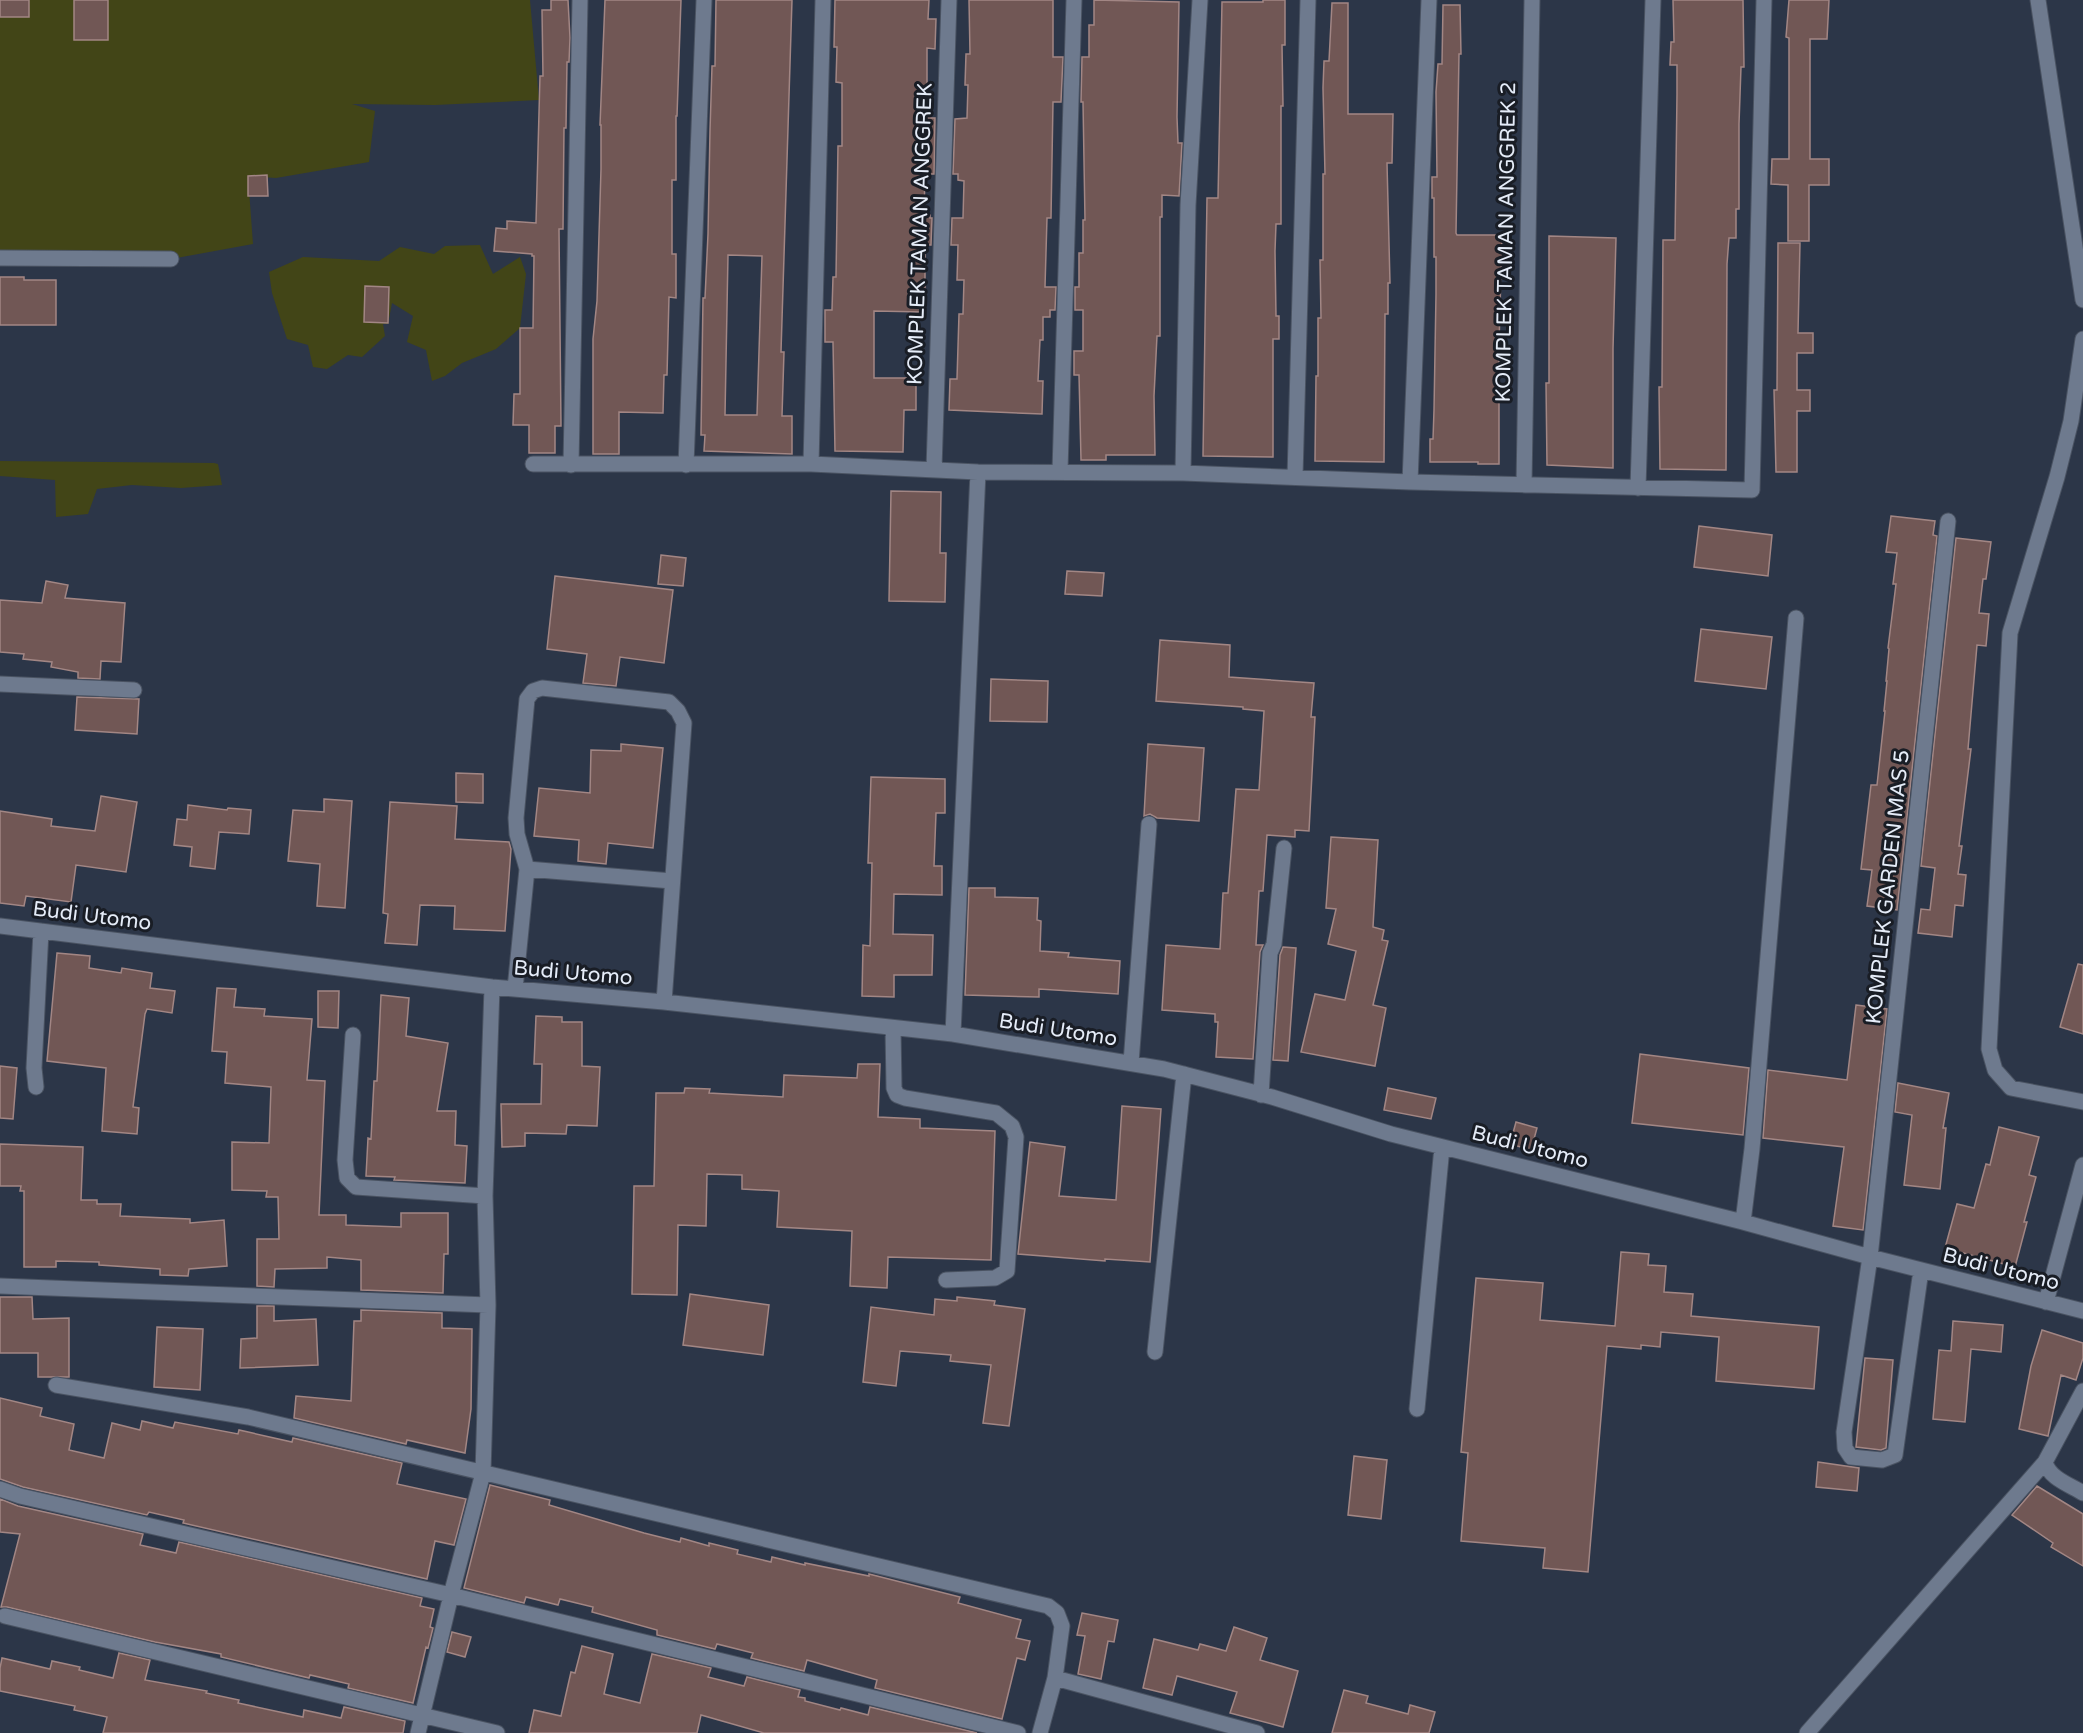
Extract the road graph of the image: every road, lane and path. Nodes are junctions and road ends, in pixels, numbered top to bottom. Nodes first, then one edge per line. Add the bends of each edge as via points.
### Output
1 (580, 0) edge
2 (704, 0) edge
3 (823, 0) edge
4 (949, 0) edge
5 (1074, 0) edge
6 (1200, 0) edge
7 (1308, 0) edge
8 (1429, 0) edge
9 (1532, 0) edge
10 (1653, 0) edge
11 (1764, 0) edge
12 (2038, 0) edge
13 (0, 258) edge
14 (171, 259) dead end
15 (2083, 300) edge
16 (2083, 339) edge
17 (533, 464) dead end
18 (811, 464) junction
19 (571, 465) junction
20 (686, 465) junction
21 (934, 469) junction
22 (1060, 471) junction
23 (978, 472) junction
24 (1183, 473) junction
25 (1295, 477) junction
26 (1410, 482) junction
27 (1524, 484) junction
28 (1638, 488) junction
29 (1948, 521) dead end
30 (1796, 618) dead end
31 (0, 684) edge
32 (134, 690) dead end
33 (1149, 824) dead end
34 (1284, 848) dead end
35 (527, 869) junction
36 (672, 880) junction
37 (0, 926) edge
38 (41, 931) junction
39 (492, 987) junction
40 (515, 989) junction
41 (664, 1002) junction
42 (894, 1028) junction
43 (953, 1034) junction
44 (353, 1035) dead end
45 (1131, 1063) junction
46 (1184, 1074) junction
47 (36, 1087) dead end
48 (1261, 1095) junction
49 (2083, 1102) edge
50 (1442, 1147) junction
51 (2083, 1165) edge
52 (485, 1196) junction
53 (1743, 1222) junction
54 (1870, 1257) junction
55 (1921, 1270) junction
56 (946, 1280) dead end
57 (0, 1286) edge
58 (2046, 1302) junction
59 (488, 1305) junction
60 (2083, 1311) edge
61 (1155, 1353) dead end
62 (56, 1384) dead end
63 (2083, 1391) edge
64 (1417, 1409) dead end
65 (2046, 1462) junction
66 (483, 1473) junction
67 (0, 1489) edge
68 (2083, 1493) edge
69 (451, 1595) junction
70 (5, 1616) dead end
71 (1055, 1678) junction
72 (422, 1715) junction
73 (418, 1733) edge
74 (496, 1733) edge
75 (1018, 1733) edge
76 (1040, 1733) edge
77 (1257, 1733) edge
78 (1807, 1733) edge

1 - 19 street
2 - 20 street
3 - 18 street
4 - 21 street, KOMPLEK TAMAN ANGGREK
5 - 22 street
6 - 24 street via 1188,205
7 - 25 street
8 - 26 street
9 - 27 street, KOMPLEK TAMAN ANGGREK 2
10 - 28 street
11 - 28 street via 1752,490
12 - 15 street
13 - 14 street
16 - 49 street via 2071,421 2010,633 1989,1050 1995,1070 2011,1088
17 - 19 street
18 - 20 street
18 - 21 street
19 - 20 street
21 - 23 street
22 - 23 street
22 - 24 street
23 - 43 street
24 - 25 street
25 - 26 street
26 - 27 street
27 - 28 street
29 - 54 street, KOMPLEK GARDEN MAS 5
30 - 53 street
31 - 32 street
33 - 45 street
34 - 48 street via 1270,952
35 - 36 street
35 - 36 street via 516,818 527,699 542,688 669,702 678,711 684,723
35 - 40 street
36 - 41 street
37 - 38 street, Budi Utomo
38 - 39 street, Budi Utomo
38 - 47 street
39 - 40 street, Budi Utomo
39 - 52 street
40 - 41 street, Budi Utomo
41 - 42 street, Budi Utomo
42 - 43 street, Budi Utomo
42 - 56 street via 897,1095 996,1113 1012,1126 1016,1137 1007,1271 995,1278
43 - 45 street, Budi Utomo
44 - 52 street via 347,1178 356,1188
45 - 46 street, Budi Utomo
46 - 48 street, Budi Utomo
46 - 61 street
48 - 50 street, Budi Utomo
50 - 53 street, Budi Utomo
50 - 64 street
51 - 58 street
52 - 59 street
53 - 54 street, Budi Utomo
54 - 55 street, Budi Utomo
54 - 55 street, KOMPLEK GARDEN MAS 5 via 1844,1432 1845,1448 1851,1457 1882,1460 1895,1455
55 - 58 street, Budi Utomo
57 - 59 street
58 - 60 street, Budi Utomo
59 - 66 street
62 - 66 street via 248,1417
63 - 65 street
65 - 68 street via 2047,1470
65 - 78 street
66 - 69 street
66 - 71 street via 1048,1606 1057,1613 1062,1626
67 - 69 street
69 - 72 street
69 - 75 street
70 - 72 street
71 - 76 street
71 - 77 street
72 - 73 street
72 - 74 street

